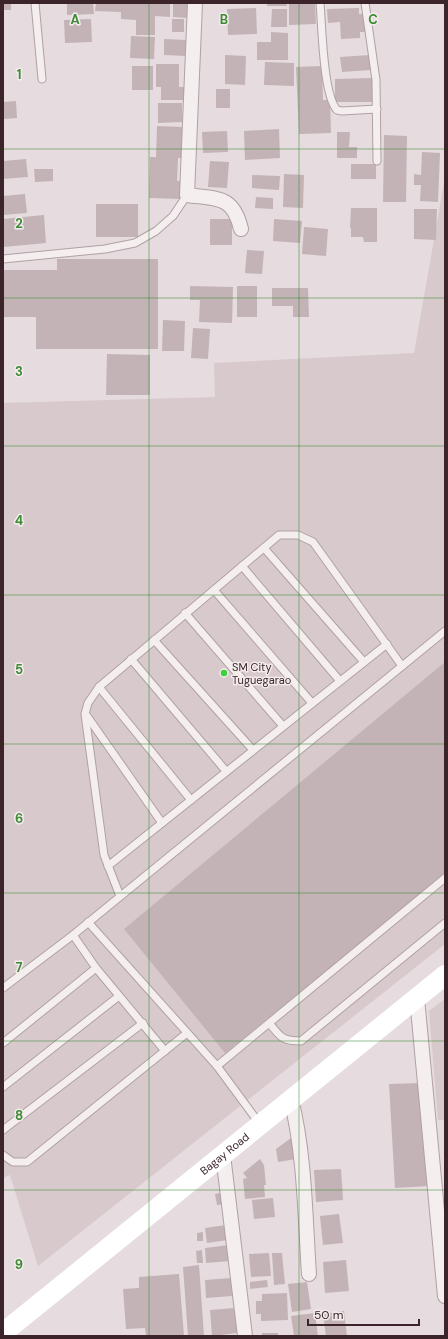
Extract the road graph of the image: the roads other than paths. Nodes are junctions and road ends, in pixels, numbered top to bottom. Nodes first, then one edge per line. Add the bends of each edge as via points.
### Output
1 (35, 3) edge
2 (195, 3) edge
3 (320, 3) edge
4 (365, 3) edge
5 (42, 79) dead end
6 (377, 109) junction
7 (377, 161) dead end
8 (187, 195) junction
9 (241, 229) dead end
10 (3, 259) edge
11 (264, 548) junction
12 (242, 566) junction
13 (214, 590) junction
14 (185, 613) junction
15 (445, 631) edge
16 (154, 640) junction
17 (386, 644) junction
18 (131, 659) junction
19 (364, 662) junction
20 (402, 666) junction
21 (340, 681) junction
22 (99, 687) junction
23 (312, 703) junction
24 (85, 714) junction
25 (283, 726) junction
26 (253, 750) junction
27 (226, 771) junction
28 (190, 800) junction
29 (162, 823) junction
30 (108, 866) junction
31 (445, 878) edge
32 (120, 896) junction
33 (88, 922) junction
34 (445, 924) edge
35 (73, 935) junction
36 (96, 968) junction
37 (445, 975) edge
38 (3, 988) edge
39 (118, 996) junction
40 (416, 998) junction
41 (143, 1023) junction
42 (270, 1024) junction
43 (187, 1033) junction
44 (3, 1043) edge
45 (165, 1051) junction
46 (217, 1066) junction
47 (3, 1087) edge
48 (291, 1100) junction
49 (261, 1124) junction
50 (3, 1130) edge
51 (3, 1155) edge
52 (223, 1155) junction
53 (309, 1274) dead end
54 (445, 1296) edge
55 (3, 1333) edge
56 (245, 1336) edge

1 - 5 lane
2 - 8 street
3 - 6 lane via 327,82 332,102 337,110
4 - 6 lane via 376,80
6 - 7 lane
8 - 9 street via 223,201 233,207
8 - 10 lane via 173,216 156,231 134,243 105,249
11 - 12 lane
11 - 17 lane via 279,536 298,535 313,542
11 - 19 lane
12 - 13 lane
12 - 21 lane
13 - 14 lane
13 - 23 lane
14 - 16 lane
14 - 25 lane
15 - 20 lane
16 - 18 lane
16 - 26 lane
17 - 19 lane
17 - 20 lane
18 - 22 lane
18 - 27 lane
19 - 21 lane
20 - 32 lane
21 - 23 lane
22 - 24 lane via 88,703
22 - 28 lane
23 - 25 lane
24 - 29 lane
24 - 30 lane via 104,855
25 - 26 lane
26 - 27 lane
27 - 28 lane
28 - 29 lane
29 - 30 lane
30 - 32 lane
31 - 42 lane
32 - 33 lane
33 - 35 lane
33 - 43 lane
34 - 42 lane via 301,1041 281,1038
35 - 36 lane
35 - 38 lane
36 - 39 lane
36 - 44 lane
37 - 40 street, Bagay Road
39 - 41 lane
39 - 47 lane
40 - 48 street, Bagay Road
40 - 54 street
41 - 45 lane
41 - 50 lane
42 - 46 lane
43 - 45 lane
43 - 46 lane
45 - 51 lane via 26,1162 13,1162
46 - 49 lane
48 - 49 street, Bagay Road
48 - 53 street via 296,1119 301,1165
49 - 52 street, Bagay Road
52 - 55 street, Bagay Road
52 - 56 street

